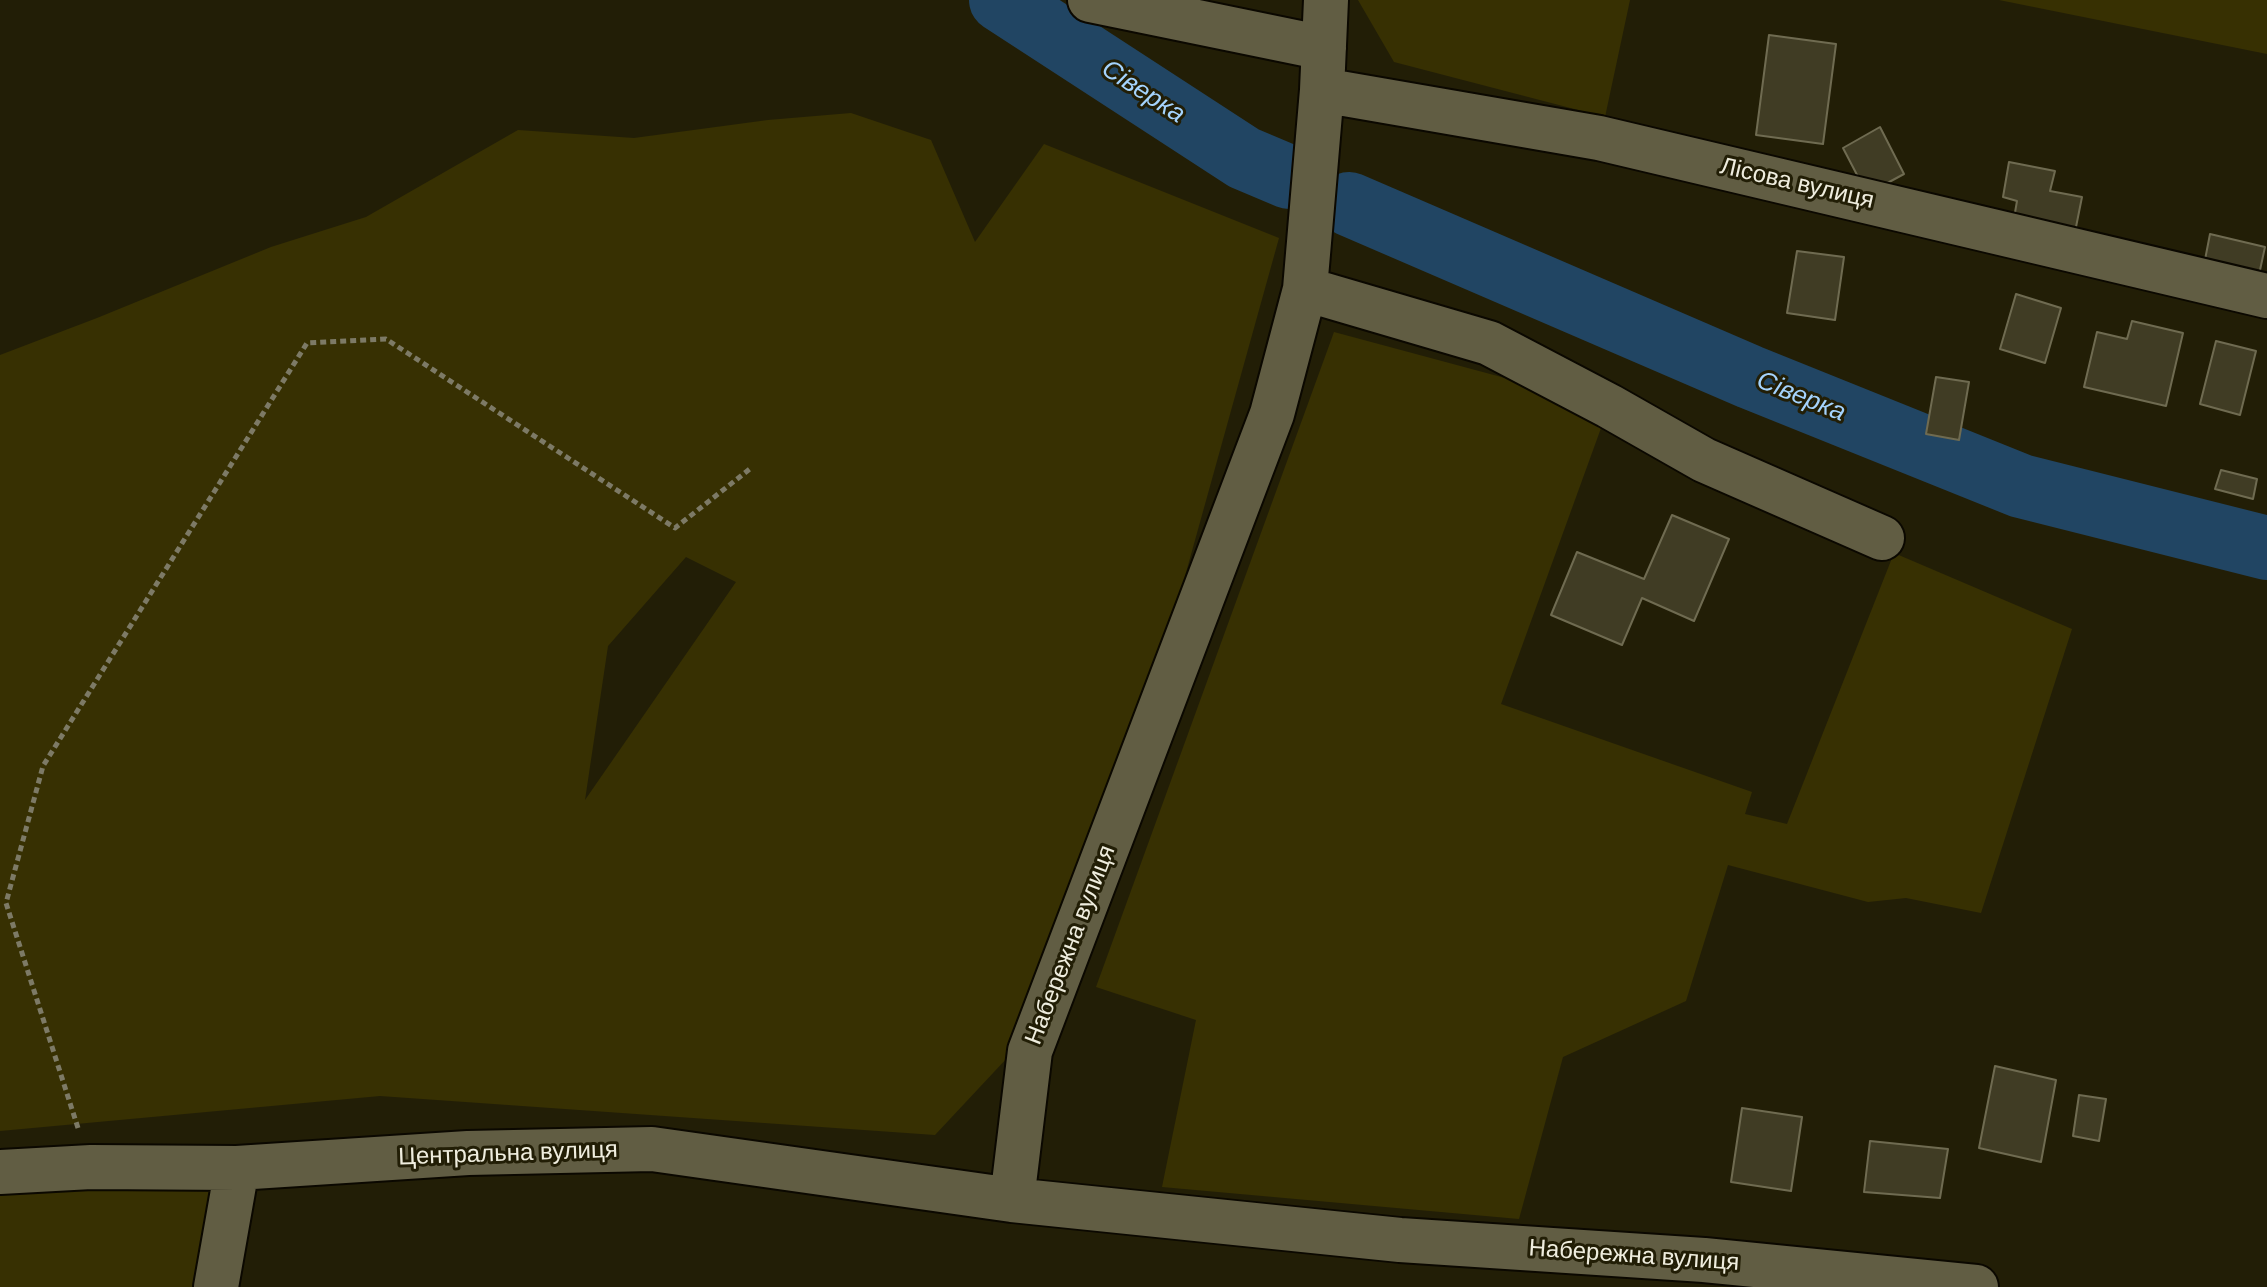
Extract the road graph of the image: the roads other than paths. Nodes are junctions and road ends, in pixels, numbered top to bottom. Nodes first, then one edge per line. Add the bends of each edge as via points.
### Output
1 (1090, 0) edge
2 (1326, 0) edge
3 (1323, 69) junction
4 (1305, 289) junction
5 (2267, 296) edge
6 (1882, 538) dead end
7 (237, 1168) junction
8 (0, 1172) edge
9 (1012, 1200) junction
10 (216, 1287) edge
11 (1976, 1287) edge

1 - 3 street, Лісова вулиця
2 - 3 street, Набережна вулиця
3 - 4 street, Набережна вулиця
3 - 5 street, Лісова вулиця
4 - 6 street via 1489,343 1704,460
4 - 9 street, Набережна вулиця via 1272,414 1030,1051
7 - 8 street, Центральна вулиця
7 - 9 street, Центральна вулиця via 468,1153 652,1149
7 - 10 street
9 - 11 street, Набережна вулиця via 1400,1240 1704,1260

